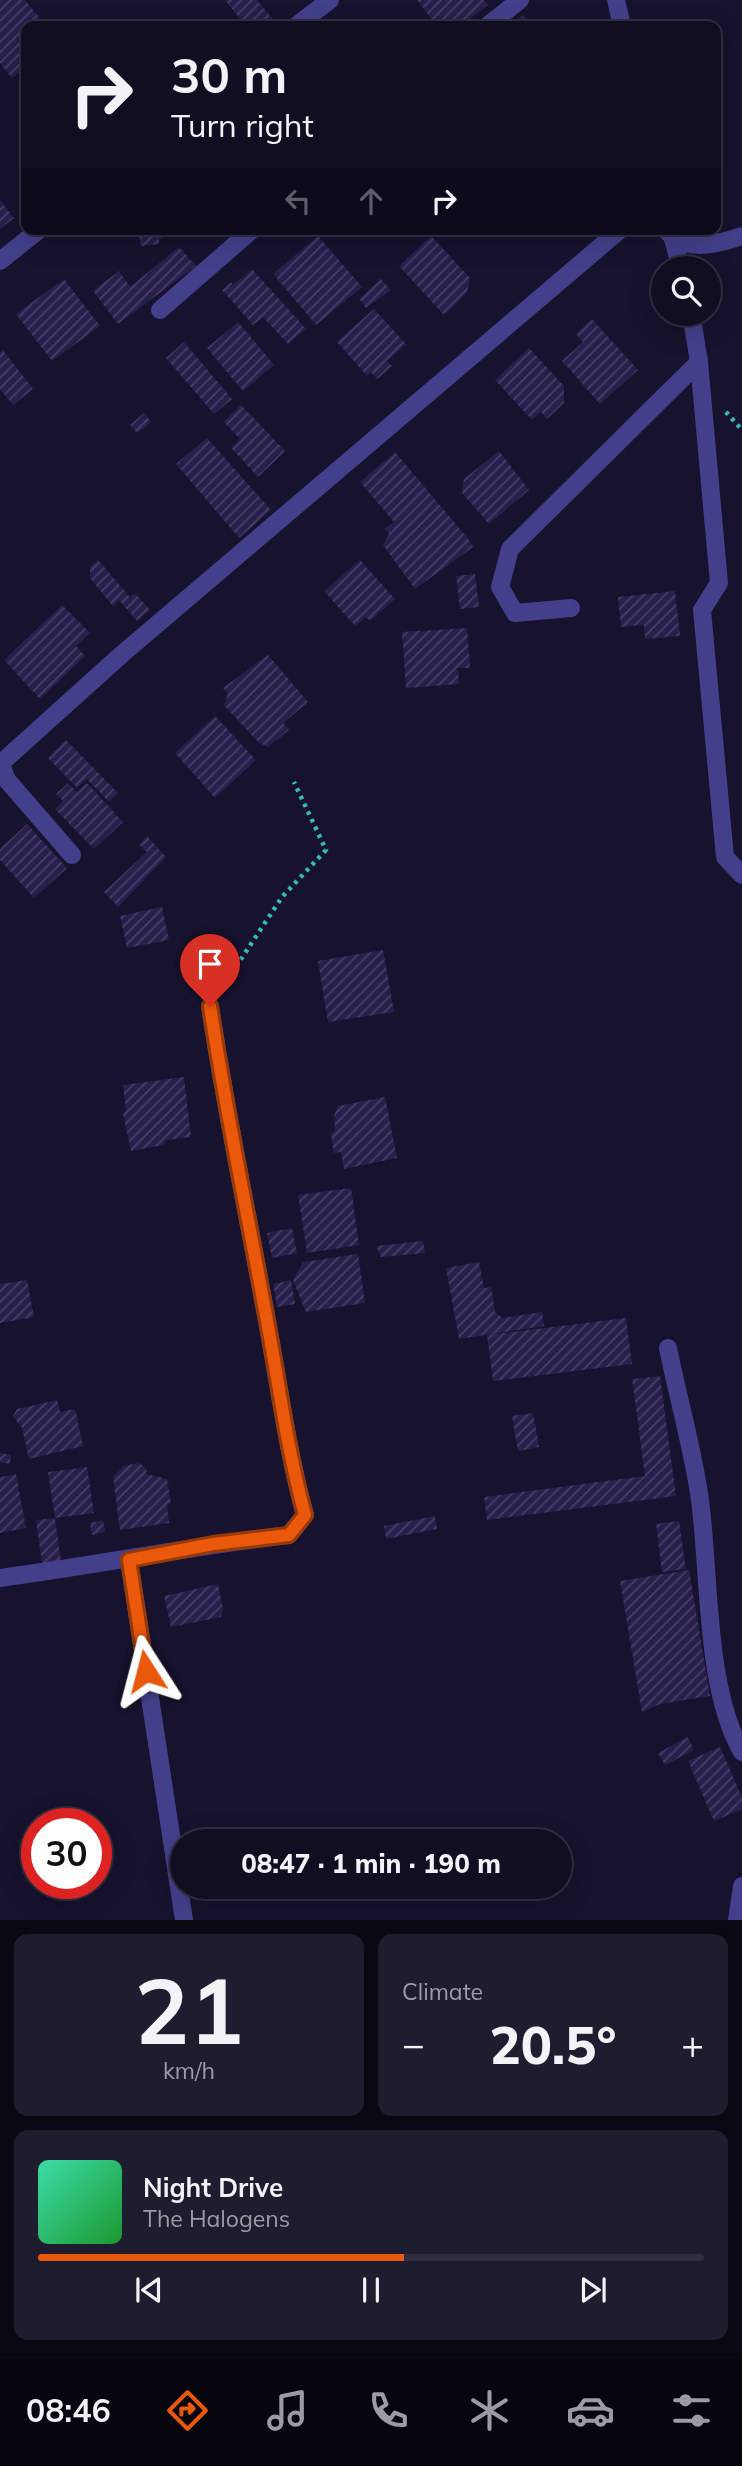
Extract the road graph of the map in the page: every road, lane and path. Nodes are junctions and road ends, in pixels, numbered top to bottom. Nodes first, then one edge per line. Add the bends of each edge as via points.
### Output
1 (330, 0) edge
2 (520, 0) edge
3 (616, 0) edge
4 (303, 21) edge
5 (493, 21) edge
6 (621, 21) edge
7 (32, 235) edge
8 (246, 235) edge
9 (614, 235) edge
10 (669, 235) edge
11 (671, 235) edge
12 (742, 236) edge
13 (677, 256) edge
14 (0, 261) edge
15 (160, 310) dead end
16 (693, 326) edge
17 (699, 362) junction
18 (571, 608) dead end
19 (0, 763) edge
20 (294, 782) dead end
21 (72, 855) dead end
22 (742, 875) edge
23 (210, 1006) joint
24 (668, 1348) dead end
25 (129, 1560) junction
26 (0, 1578) edge
27 (742, 1752) edge
28 (742, 1886) edge
29 (184, 1920) edge
30 (737, 1920) edge

1 - 4 street
2 - 5 street
3 - 6 street
7 - 14 street
8 - 15 street
9 - 19 street
10 - 13 street
11 - 12 street via 693,245 716,245
16 - 17 street
17 - 18 street via 510,549 500,587 515,613
17 - 22 street via 719,583 702,610 725,857
19 - 21 street via 7,780
20 - 23 path via 326,850 282,897
23 - 25 street via 289,1457 305,1515 289,1535
24 - 27 street via 700,1498 716,1661 731,1733
25 - 26 street
25 - 29 street
28 - 30 street

